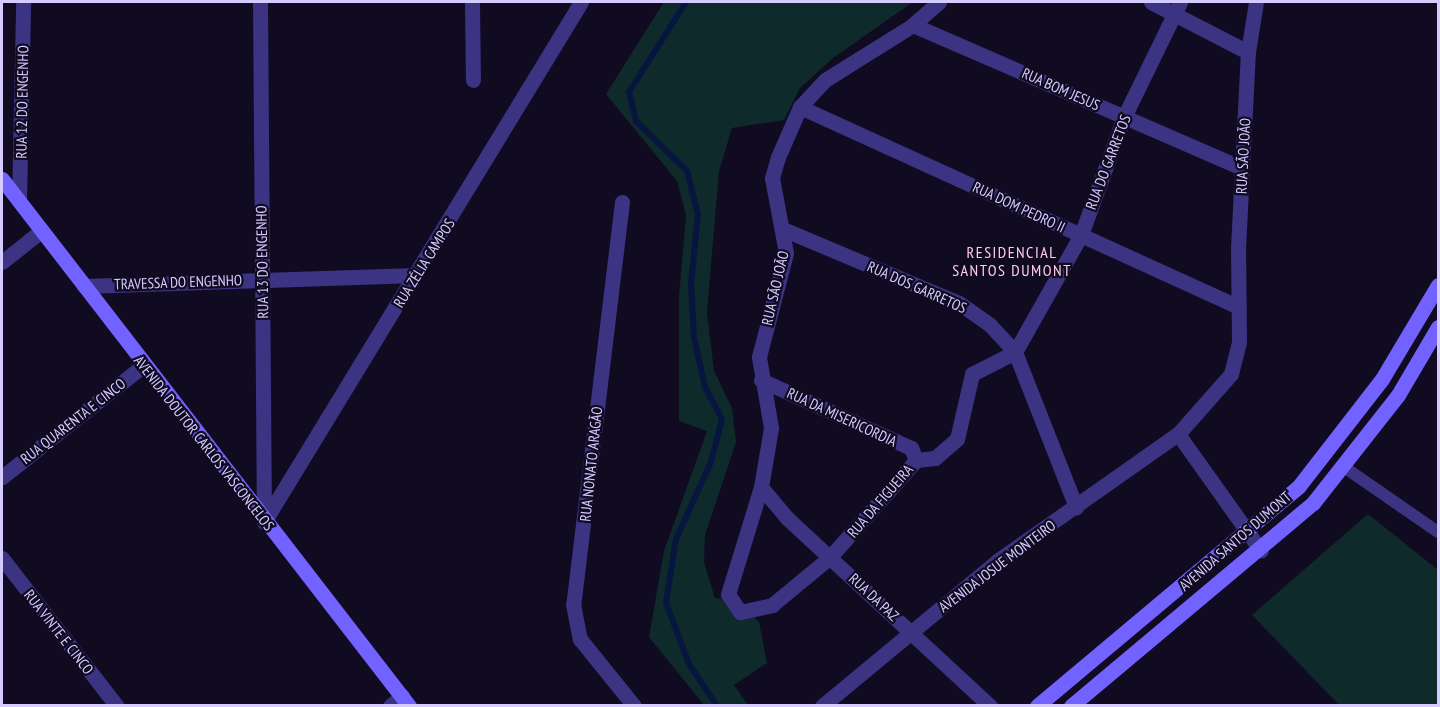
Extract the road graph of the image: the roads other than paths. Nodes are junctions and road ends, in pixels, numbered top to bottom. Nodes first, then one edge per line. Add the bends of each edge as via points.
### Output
1 (23, 2) edge
2 (260, 2) edge
3 (472, 2) edge
4 (581, 2) edge
5 (939, 2) edge
6 (1150, 2) edge
7 (1257, 2) edge
8 (1177, 8) edge
9 (913, 25) junction
10 (1248, 52) junction
11 (473, 80) dead end
12 (800, 107) junction
13 (1124, 117) junction
14 (1242, 168) junction
15 (2, 178) edge
16 (19, 201) junction
17 (622, 202) dead end
18 (786, 230) junction
19 (41, 231) junction
20 (1080, 235) junction
21 (2, 262) edge
22 (416, 275) junction
23 (262, 279) junction
24 (1438, 285) edge
25 (84, 286) junction
26 (1238, 307) junction
27 (1438, 327) edge
28 (1015, 352) junction
29 (144, 365) junction
30 (761, 380) junction
31 (1178, 434) junction
32 (916, 460) junction
33 (1344, 467) junction
34 (2, 477) edge
35 (761, 487) junction
36 (1076, 507) junction
37 (264, 522) junction
38 (1438, 532) edge
39 (1249, 534) junction
40 (1261, 551) junction
41 (830, 557) junction
42 (2, 558) edge
43 (737, 610) joint
44 (911, 632) junction
45 (400, 702) edge
46 (117, 705) edge
47 (634, 705) edge
48 (822, 705) edge
49 (990, 705) edge
50 (1037, 705) edge
51 (1071, 705) edge

1 - 16 street, RUA 12 DO ENGENHO
2 - 23 street, RUA 13 DO ENGENHO
3 - 11 street
4 - 22 street, RUA ZÉLIA CAMPOS
5 - 9 street, RUA SÃO JOÃO
6 - 8 street
7 - 10 street, RUA SÃO JOÃO
8 - 10 street
8 - 13 street, RUA DO GARRETOS
9 - 12 street, RUA SÃO JOÃO via 825,80
9 - 13 street, RUA BOM JESUS
10 - 14 street, RUA SÃO JOÃO
12 - 18 street, RUA SÃO JOÃO via 772,178
12 - 20 street, RUA DOM PEDRO II
13 - 14 street, RUA BOM JESUS
13 - 20 street, RUA DO GARRETOS
14 - 26 street, RUA SÃO JOÃO
15 - 16 main road, AVENIDA DOUTOR CARLOS VASCONCELOS
16 - 19 main road, AVENIDA DOUTOR CARLOS VASCONCELOS
17 - 47 street, RUA NONATO ARAGÃO via 573,604 580,639
18 - 28 street, RUA DOS GARRETOS via 959,303
18 - 30 street, RUA SÃO JOÃO via 786,253 759,357
19 - 21 street
19 - 25 main road, AVENIDA DOUTOR CARLOS VASCONCELOS
20 - 26 street, RUA DOM PEDRO II
20 - 28 street, RUA DO GARRETOS
22 - 23 street, TRAVESSA DO ENGENHO
22 - 37 street, RUA ZÉLIA CAMPOS
23 - 25 street, TRAVESSA DO ENGENHO
23 - 37 street, RUA 13 DO ENGENHO
24 - 39 main road, AVENIDA SANTOS DUMONT via 1328,453
25 - 29 main road, AVENIDA DOUTOR CARLOS VASCONCELOS
26 - 31 street, RUA SÃO JOÃO via 1239,342 1231,374
27 - 33 main road, AVENIDA SANTOS DUMONT via 1398,395
28 - 32 street, RUA DA FIGUEIRA via 972,374 957,439 934,458
28 - 36 street, RUA DOS GARRETOS
29 - 34 street, RUA QUARENTA E CINCO
29 - 37 main road, AVENIDA DOUTOR CARLOS VASCONCELOS
30 - 32 street, RUA DA MISERICORDIA via 911,448
30 - 35 street, RUA SÃO JOÃO via 771,428
31 - 36 street, AVENIDA JOSUE MONTEIRO
31 - 39 street
32 - 41 street, RUA DA FIGUEIRA
33 - 38 lane
33 - 40 main road, AVENIDA SANTOS DUMONT
35 - 41 street, RUA DA PAZ
35 - 43 street, RUA SÃO JOÃO via 728,594
36 - 44 street, AVENIDA JOSUE MONTEIRO
37 - 45 main road, AVENIDA DOUTOR CARLOS VASCONCELOS
39 - 40 street
39 - 50 main road, AVENIDA SANTOS DUMONT
40 - 51 main road, AVENIDA SANTOS DUMONT
41 - 43 street, RUA DA FIGUEIRA via 772,605
41 - 44 street, RUA DA PAZ
42 - 46 street, RUA VINTE E CINCO
44 - 48 street, AVENIDA JOSUE MONTEIRO
44 - 49 street, RUA DA PAZ

